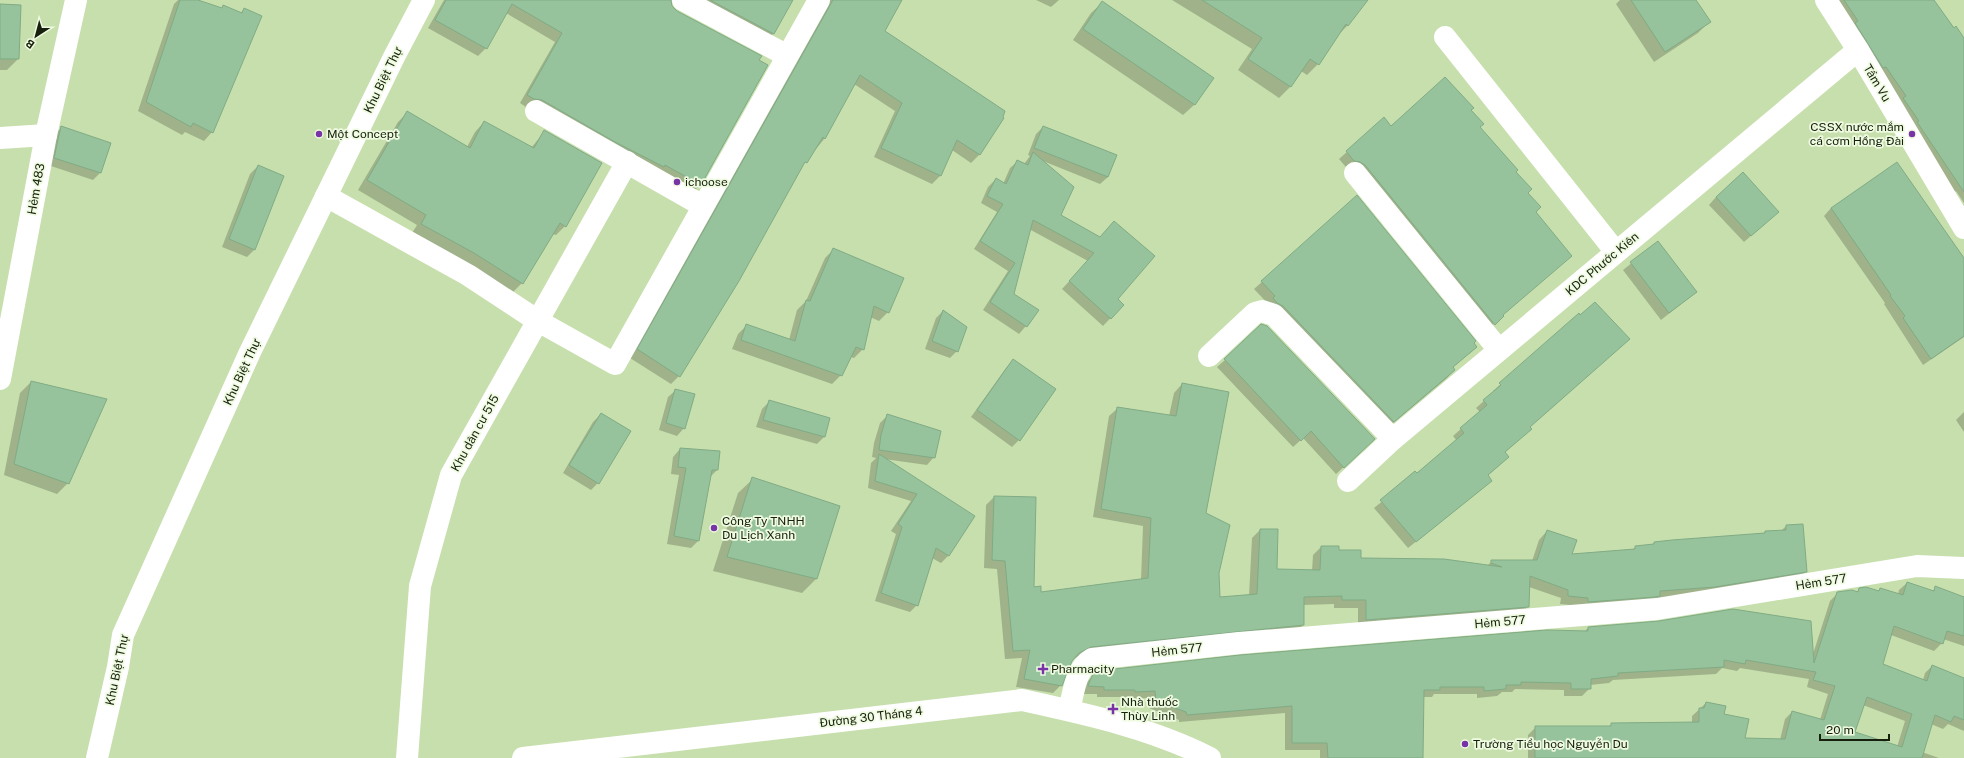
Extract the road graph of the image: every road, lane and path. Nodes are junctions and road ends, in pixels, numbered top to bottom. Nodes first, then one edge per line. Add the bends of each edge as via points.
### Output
1 (76, 0) edge
2 (424, 0) edge
3 (683, 0) edge
4 (819, 0) edge
5 (1826, 0) edge
6 (1444, 37) dead end
7 (1858, 50) junction
8 (786, 55) junction
9 (536, 112) dead end
10 (46, 134) junction
11 (0, 138) edge
12 (627, 162) junction
13 (1355, 172) dead end
14 (326, 196) junction
15 (703, 206) junction
16 (1964, 228) edge
17 (1616, 252) junction
18 (538, 321) junction
19 (1499, 350) junction
20 (1209, 356) dead end
21 (0, 379) edge
22 (1393, 439) junction
23 (1348, 481) dead end
24 (1964, 568) edge
25 (1069, 710) junction
26 (97, 758) edge
27 (407, 758) edge
28 (523, 758) edge
29 (1210, 758) edge

1 - 10 street, Hẻm 483
2 - 14 street, Khu Biệt Thự
3 - 8 street
4 - 8 street
5 - 7 street, Tầm Vu
6 - 17 street
7 - 16 street, Tầm Vu
7 - 17 street, KDC Phước Kiên
8 - 15 street
9 - 12 street
10 - 11 street
10 - 21 street, Hẻm 483
12 - 15 street
12 - 18 street, Khu dân cư 515
13 - 19 street
14 - 18 street via 468,275
14 - 26 street, Khu Biệt Thự via 250,352 123,635
15 - 18 street via 615,364
17 - 19 street, KDC Phước Kiên
18 - 27 street, Khu dân cư 515 via 451,475 420,586
19 - 22 street, KDC Phước Kiên
20 - 22 street via 1255,313 1262,311 1274,315
22 - 23 street, KDC Phước Kiên
24 - 25 street, Hẻm 577 via 1917,566 1657,609 1246,642 1092,659 1080,670
25 - 28 street, Đường 30 Tháng 4 via 1022,700
25 - 29 street, Đường 30 Tháng 4 via 1141,729

